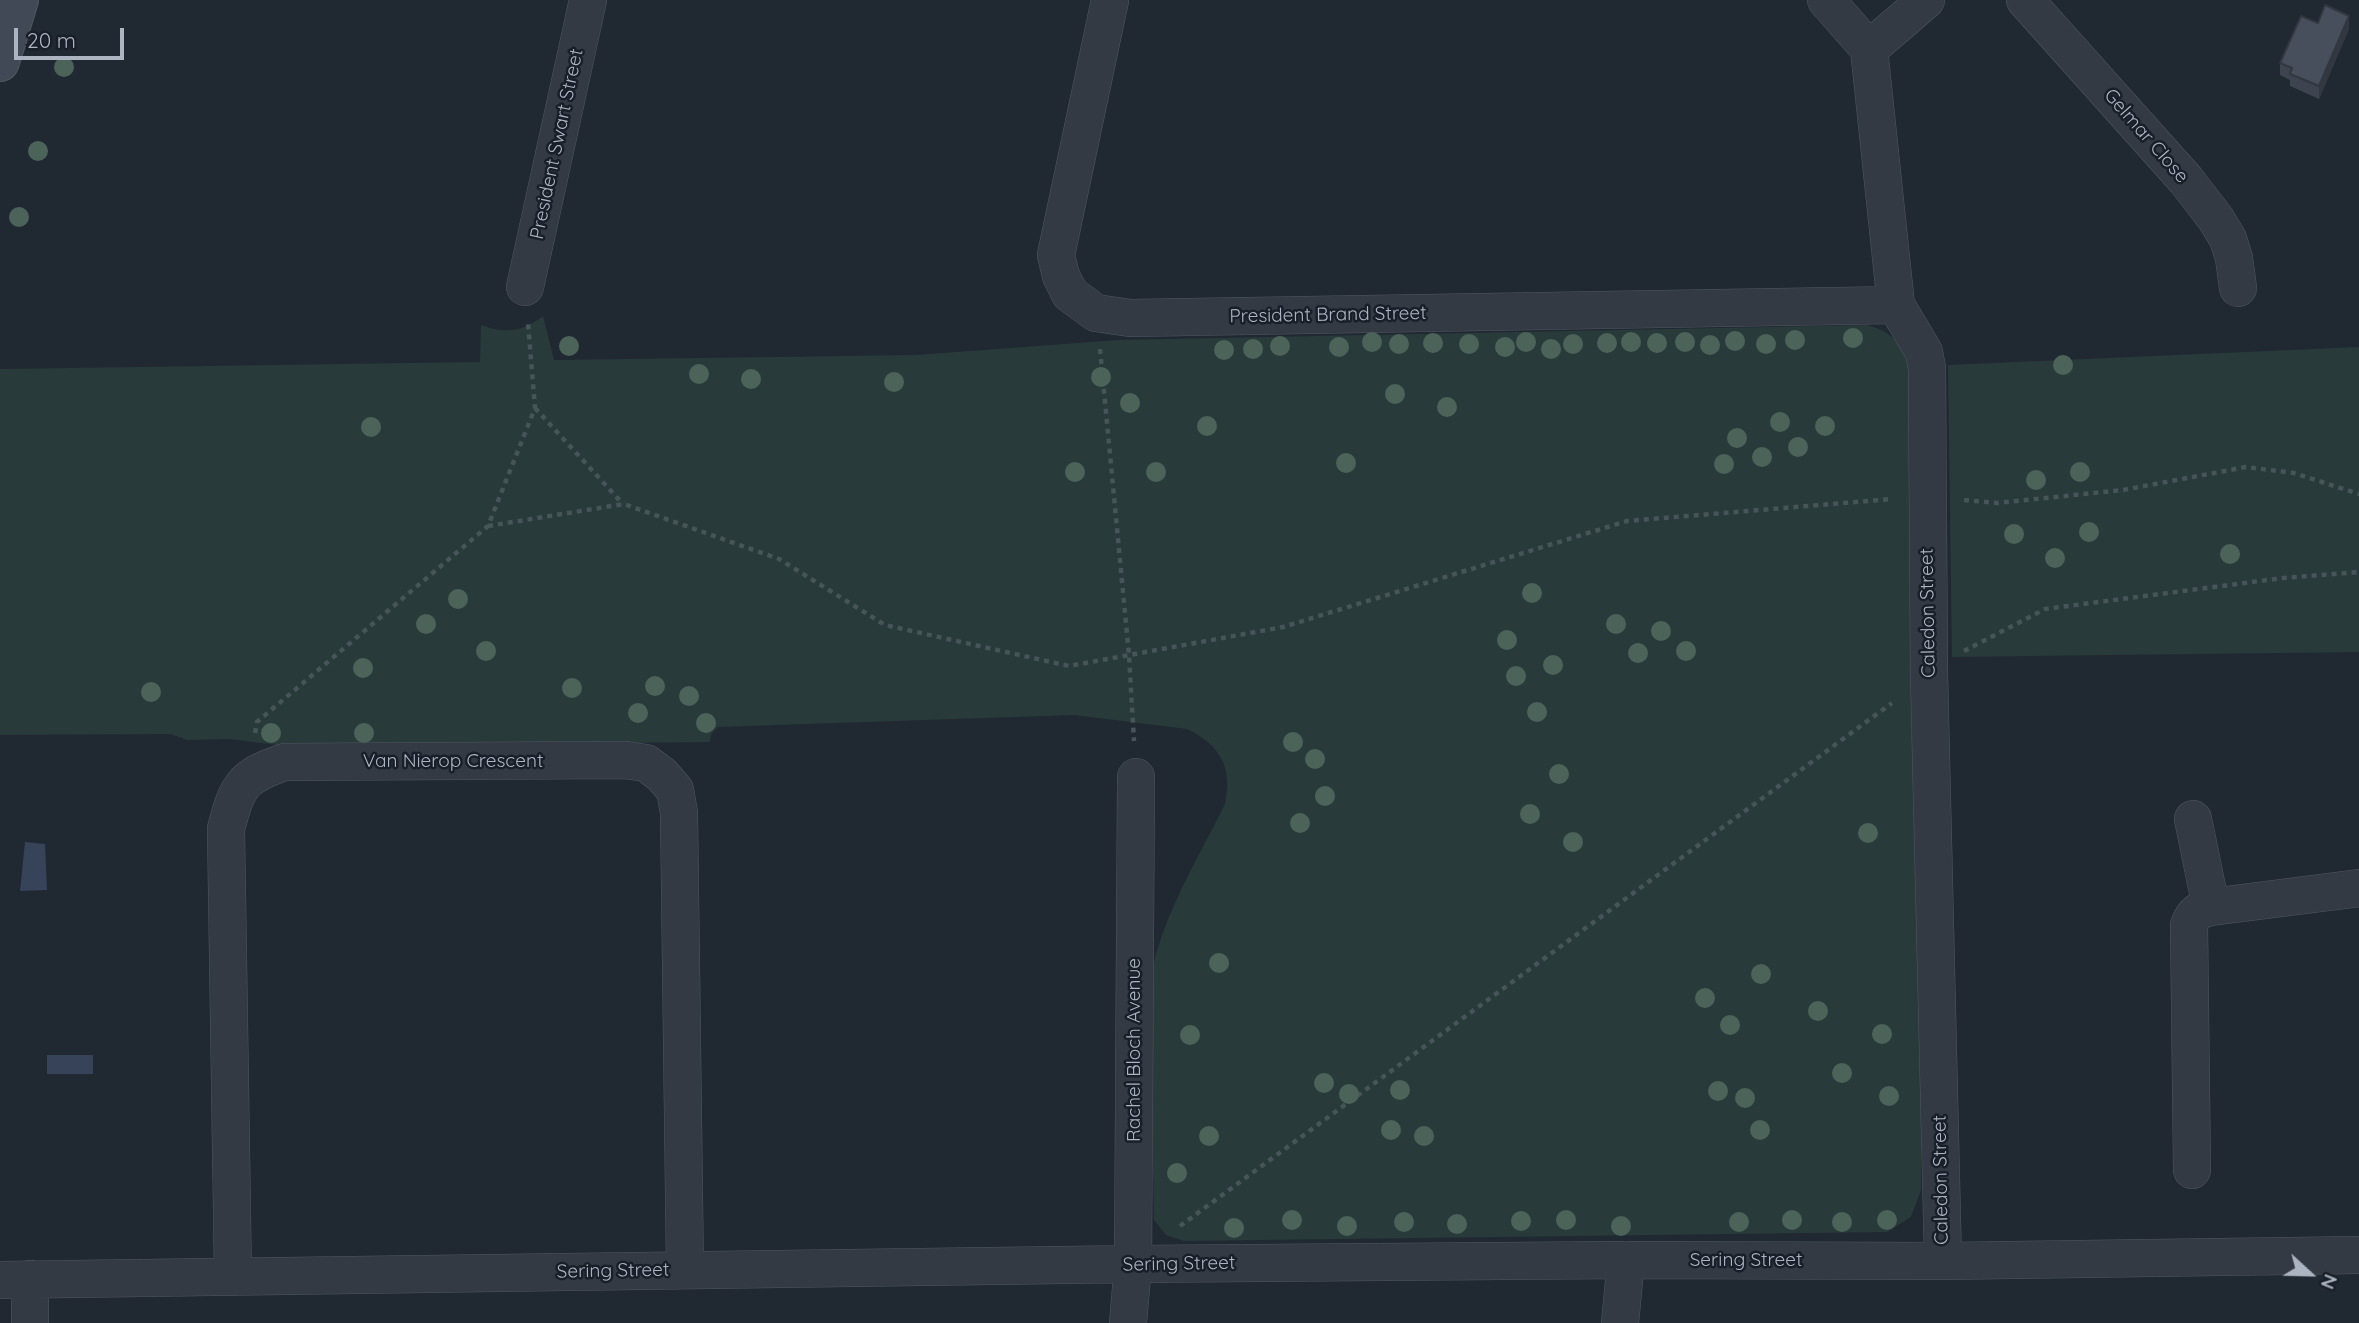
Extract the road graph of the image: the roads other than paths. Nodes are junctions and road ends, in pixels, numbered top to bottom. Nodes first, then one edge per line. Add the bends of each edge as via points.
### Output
1 (19, 0) edge
2 (588, 0) edge
3 (1110, 0) edge
4 (1826, 0) edge
5 (1926, 0) edge
6 (2025, 0) edge
7 (1869, 49) junction
8 (0, 62) edge
9 (525, 287) road end
10 (2238, 288) dead end
11 (1896, 305) junction
12 (1136, 778) road end
13 (2193, 819) dead end
14 (2359, 888) edge
15 (2211, 907) junction
16 (2192, 1170) dead end
17 (2359, 1255) edge
18 (1626, 1260) junction
19 (1943, 1261) junction
20 (1133, 1264) junction
21 (685, 1270) junction
22 (233, 1277) junction
23 (15, 1280) edge
24 (30, 1323) edge
25 (1128, 1323) edge
26 (1620, 1323) edge

1 - 8 street
2 - 9 street, President Swart Street
3 - 11 street, President Brand Street via 1056,255 1070,294 1096,313 1130,318
4 - 7 street
5 - 7 street
6 - 10 street, Gelmar Close via 2216,219 2231,248
7 - 11 street, Caledon Street
11 - 19 street, Caledon Street via 1924,352 1927,368
12 - 20 street, Rachel Bloch Avenue
13 - 15 street
14 - 15 street
15 - 16 street via 2199,910 2189,925
17 - 19 street, Sering Street
18 - 19 street, Sering Street
18 - 20 street, Sering Street
18 - 26 street
20 - 21 street, Sering Street
20 - 25 street, Rachel Bloch Avenue
21 - 22 street, Sering Street
21 - 22 street, Van Nierop Crescent via 679,813 675,790 646,763 625,760 285,762 245,780 233,801 226,829
22 - 23 street, Sering Street
23 - 24 street

